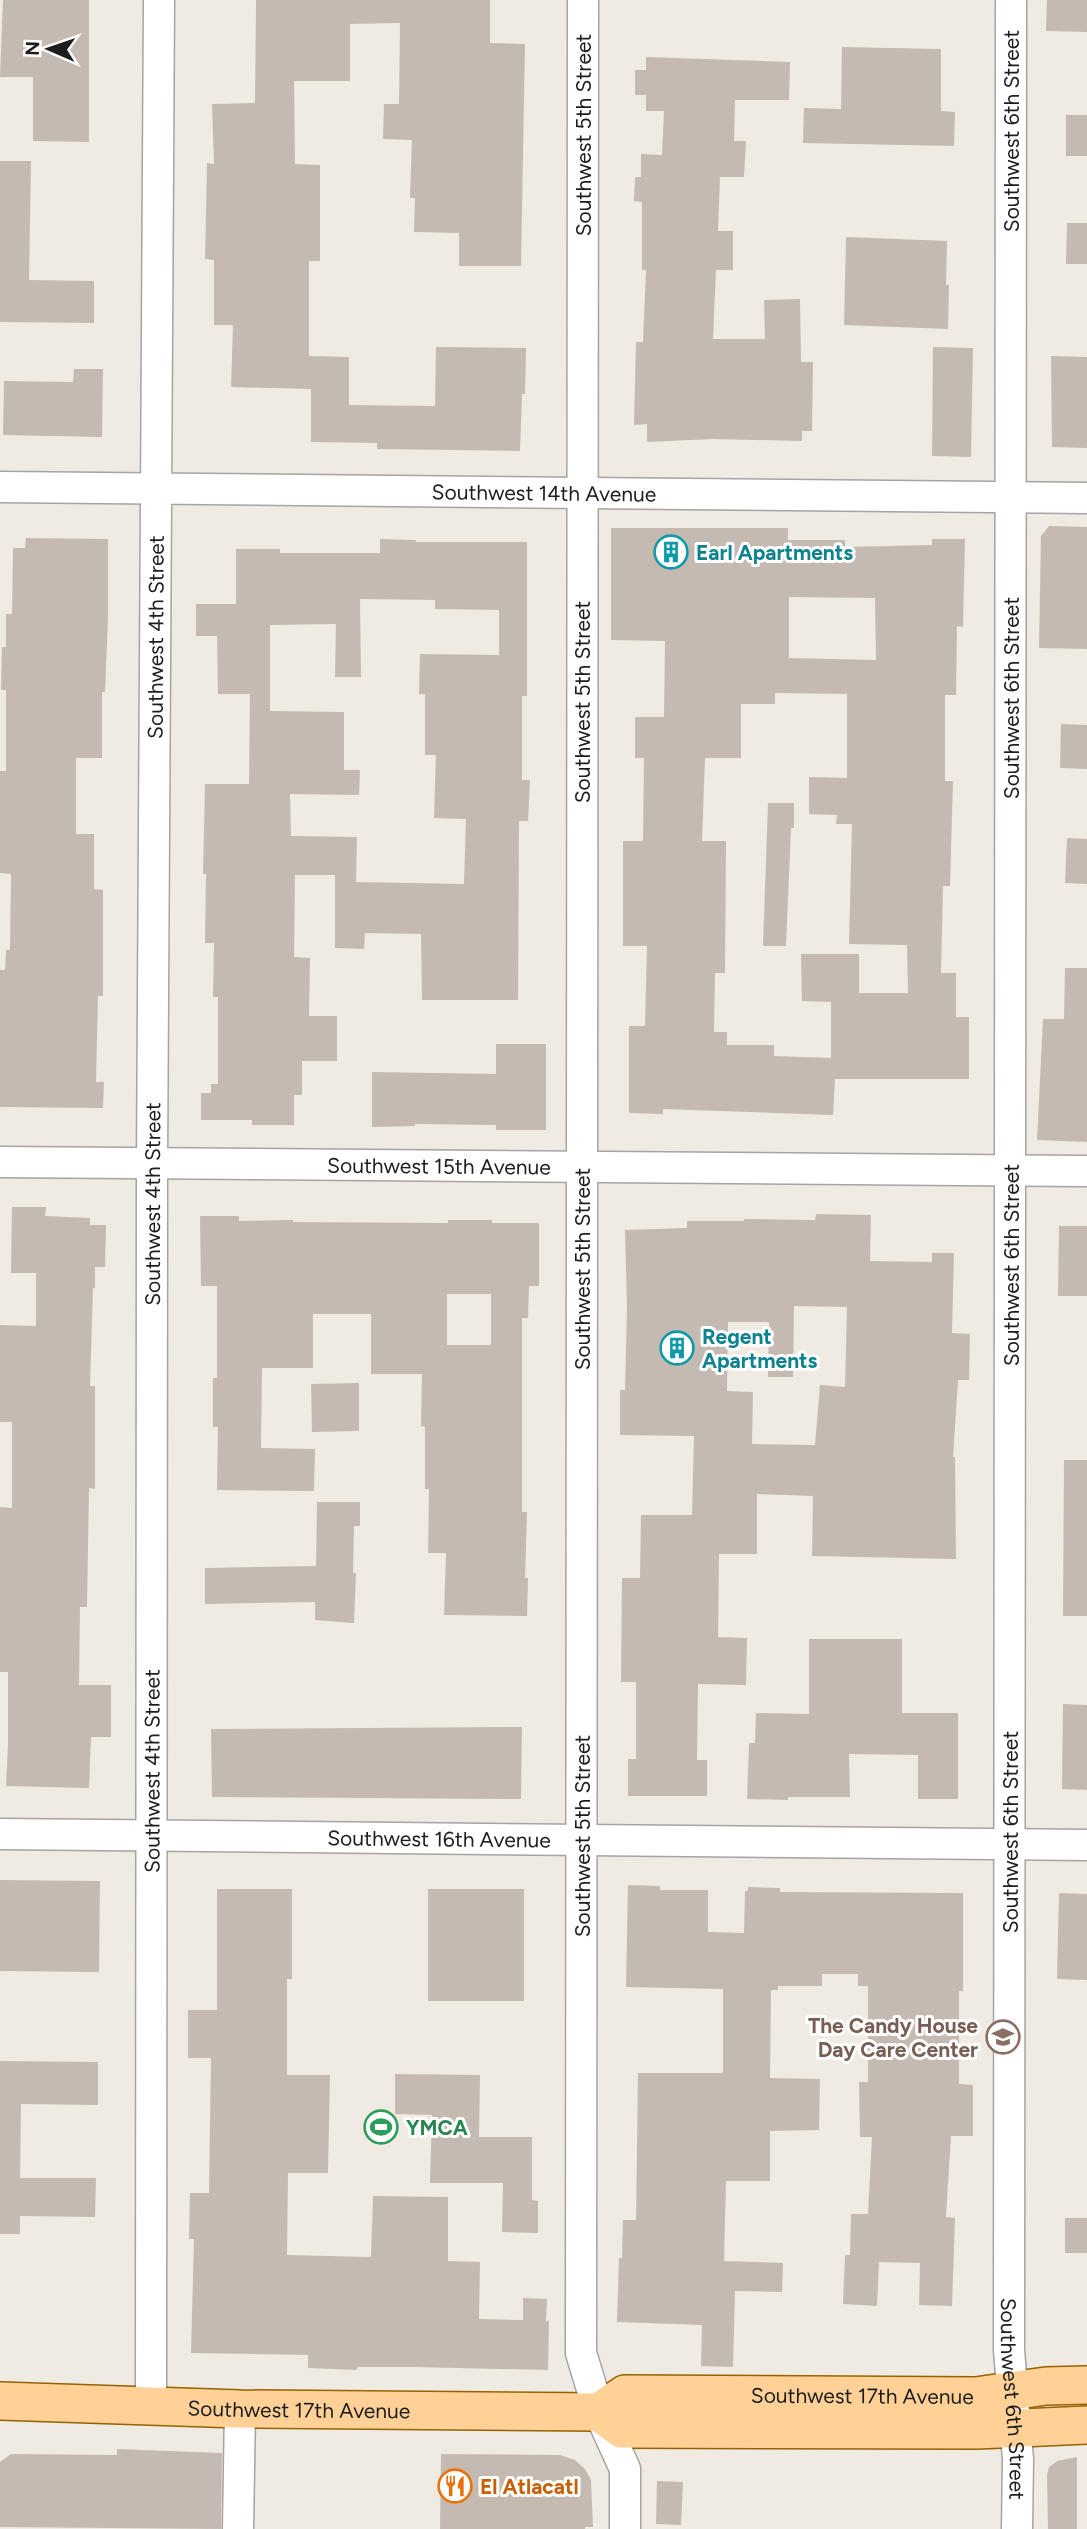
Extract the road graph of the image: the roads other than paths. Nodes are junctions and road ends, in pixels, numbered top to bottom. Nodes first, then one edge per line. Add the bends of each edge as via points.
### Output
1 (159, 0) edge
2 (583, 0) edge
3 (1011, 0) edge
4 (0, 487) edge
5 (155, 488) junction
6 (582, 491) junction
7 (1011, 498) junction
8 (1087, 498) edge
9 (0, 1162) edge
10 (152, 1164) junction
11 (582, 1168) junction
12 (1011, 1170) junction
13 (1087, 1171) edge
14 (0, 1834) edge
15 (152, 1836) junction
16 (582, 1841) junction
17 (1010, 1844) junction
18 (1087, 1845) edge
19 (1087, 2385) edge
20 (1013, 2390) junction
21 (0, 2401) edge
22 (151, 2406) junction
23 (240, 2409) junction
24 (598, 2412) junction
25 (1087, 2425) edge
26 (1016, 2428) junction
27 (238, 2529) edge
28 (625, 2529) edge
29 (1017, 2529) edge

1 - 5 street, Southwest 4th Street
2 - 6 street, Southwest 5th Street
3 - 7 street, Southwest 6th Street
4 - 5 street, Southwest 14th Avenue
5 - 6 street, Southwest 14th Avenue
5 - 10 street, Southwest 4th Street
6 - 7 street, Southwest 14th Avenue
6 - 11 street, Southwest 5th Street
7 - 8 street, Southwest 14th Avenue
7 - 12 street, Southwest 6th Street
9 - 10 street, Southwest 15th Avenue
10 - 11 street, Southwest 15th Avenue
10 - 15 street, Southwest 4th Street
11 - 12 street, Southwest 15th Avenue
11 - 16 street, Southwest 5th Street
12 - 13 street, Southwest 15th Avenue
12 - 17 street, Southwest 6th Street
14 - 15 street, Southwest 16th Avenue
15 - 16 street, Southwest 16th Avenue
15 - 22 street, Southwest 4th Street
16 - 17 street, Southwest 16th Avenue
16 - 24 street, Southwest 5th Street via 580,2353
17 - 18 street, Southwest 16th Avenue
17 - 20 street, Southwest 6th Street via 1009,2350
19 - 20 main road, Southwest 17th Avenue
20 - 24 main road, Southwest 17th Avenue via 964,2396 625,2394
20 - 26 street, Southwest 6th Street
21 - 22 main road, Southwest 17th Avenue
22 - 23 main road, Southwest 17th Avenue
23 - 24 main road, Southwest 17th Avenue
23 - 27 street
24 - 26 main road, Southwest 17th Avenue via 622,2429
24 - 28 street, Southwest 5th Street via 625,2469
25 - 26 main road, Southwest 17th Avenue
26 - 29 street, Southwest 6th Street

